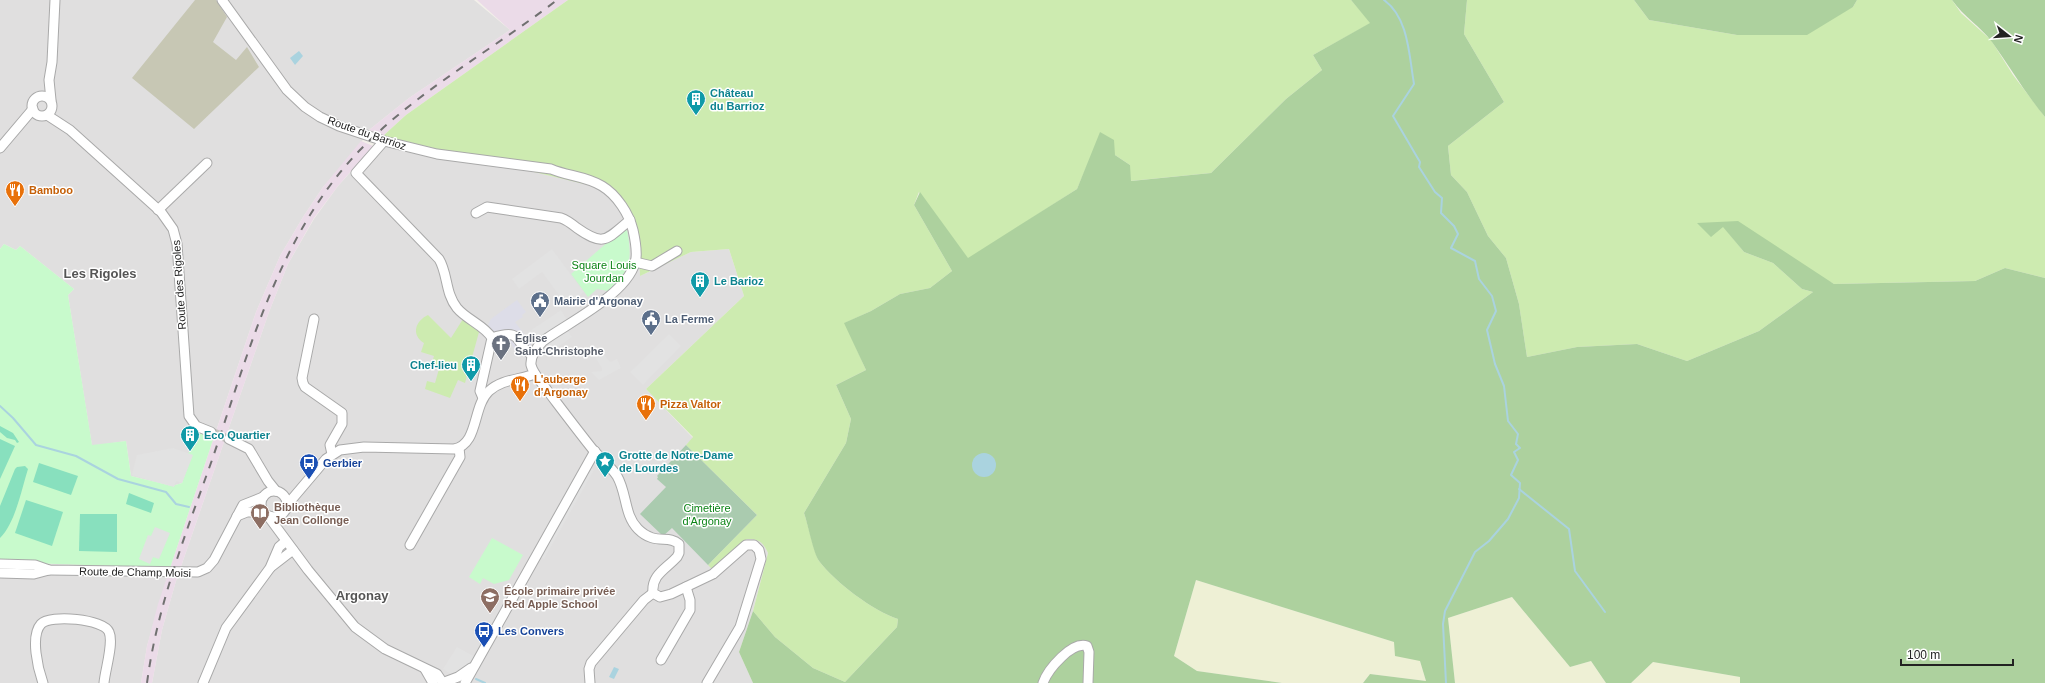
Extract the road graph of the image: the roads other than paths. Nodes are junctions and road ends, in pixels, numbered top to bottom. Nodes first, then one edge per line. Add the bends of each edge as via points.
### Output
1 (55, 0) edge
2 (222, 0) edge
3 (49, 80) junction
4 (39, 96) junction
5 (52, 103) junction
6 (39, 113) junction
7 (64, 125) junction
8 (384, 141) junction
9 (0, 148) edge
10 (207, 163) dead end
11 (158, 210) junction
12 (476, 213) dead end
13 (630, 220) junction
14 (677, 251) dead end
15 (635, 262) junction
16 (314, 319) dead end
17 (492, 338) junction
18 (534, 352) junction
19 (535, 374) junction
20 (483, 398) junction
21 (211, 432) tunnel mouth
22 (229, 439) tunnel mouth
23 (459, 448) junction
24 (595, 451) junction
25 (332, 454) junction
26 (264, 475) junction
27 (302, 489) junction
28 (278, 492) junction
29 (264, 496) junction
30 (287, 505) junction
31 (266, 514) junction
32 (282, 514) junction
33 (237, 516) junction
34 (285, 539) junction
35 (410, 545) dead end
36 (293, 550) junction
37 (0, 564) edge
38 (270, 568) junction
39 (49, 570) junction
40 (0, 573) edge
41 (686, 587) junction
42 (653, 593) junction
43 (661, 660) dead end
44 (475, 664) junction
45 (43, 683) edge
46 (104, 683) edge
47 (204, 683) edge
48 (440, 683) edge
49 (465, 683) edge
50 (590, 683) edge
51 (707, 683) edge
52 (1043, 683) edge
53 (1088, 683) edge

1 - 3 street via 53,55
2 - 8 street, Route du Barrioz via 283,85 301,103 328,121
3 - 4 street
3 - 5 street
4 - 5 street via 47,97
4 - 6 street via 34,100
5 - 6 street via 51,111
5 - 7 street, Route des Rigoles
6 - 7 street, Route des Rigoles
6 - 9 street via 16,128
7 - 11 street, Route des Rigoles
8 - 13 street, Route du Barrioz via 438,154 537,166 586,178 603,186 614,196
8 - 17 street via 356,173 438,259 442,264 448,292 457,307 485,329
10 - 11 street
11 - 21 street, Route des Rigoles via 173,229 177,244 189,416 196,426
12 - 13 street via 487,207 561,218 598,240 609,237
13 - 15 street, Route du Barrioz via 636,246
14 - 15 street via 652,266
15 - 18 street, Route du Barrioz via 626,280 615,292 543,341
16 - 25 street via 302,378 305,387 342,413 342,424 330,446
17 - 18 street via 506,334 514,336 521,340 524,348
17 - 20 street via 480,391
18 - 19 street via 531,364
19 - 20 street via 506,380
19 - 24 street
20 - 23 street via 469,439
22 - 26 street via 249,449
23 - 25 street via 364,447 340,450
23 - 35 street via 460,457
24 - 42 street via 620,481 630,518 637,529 654,540 671,540 679,544 677,557 654,581
24 - 44 street
25 - 27 street
26 - 28 street
26 - 29 street
27 - 28 street
27 - 30 street
28 - 29 street
28 - 30 street via 285,497
29 - 31 street via 261,504
29 - 33 street, Route de Champ Moisi via 243,505
30 - 32 street
31 - 32 street via 277,517
31 - 33 street via 247,512
31 - 34 street
32 - 34 street
33 - 39 street, Route de Champ Moisi via 214,560 207,568 198,572
34 - 36 street
34 - 38 street
36 - 38 street
36 - 48 street via 355,628 385,649 424,668
37 - 39 street, Route de Champ Moisi via 34,565
38 - 47 street via 226,628
39 - 40 street, Route de Champ Moisi via 34,574
41 - 42 street via 660,597
41 - 43 street via 690,610
41 - 51 street via 719,570 746,545 754,545 760,550 761,559 740,627
42 - 50 street via 644,600 591,663
44 - 48 street via 458,677
44 - 49 street
45 - 46 street via 37,660 37,630 44,621 55,618 99,622 107,628 110,640
52 - 53 street via 1050,669 1075,646 1082,644 1087,646 1089,652

